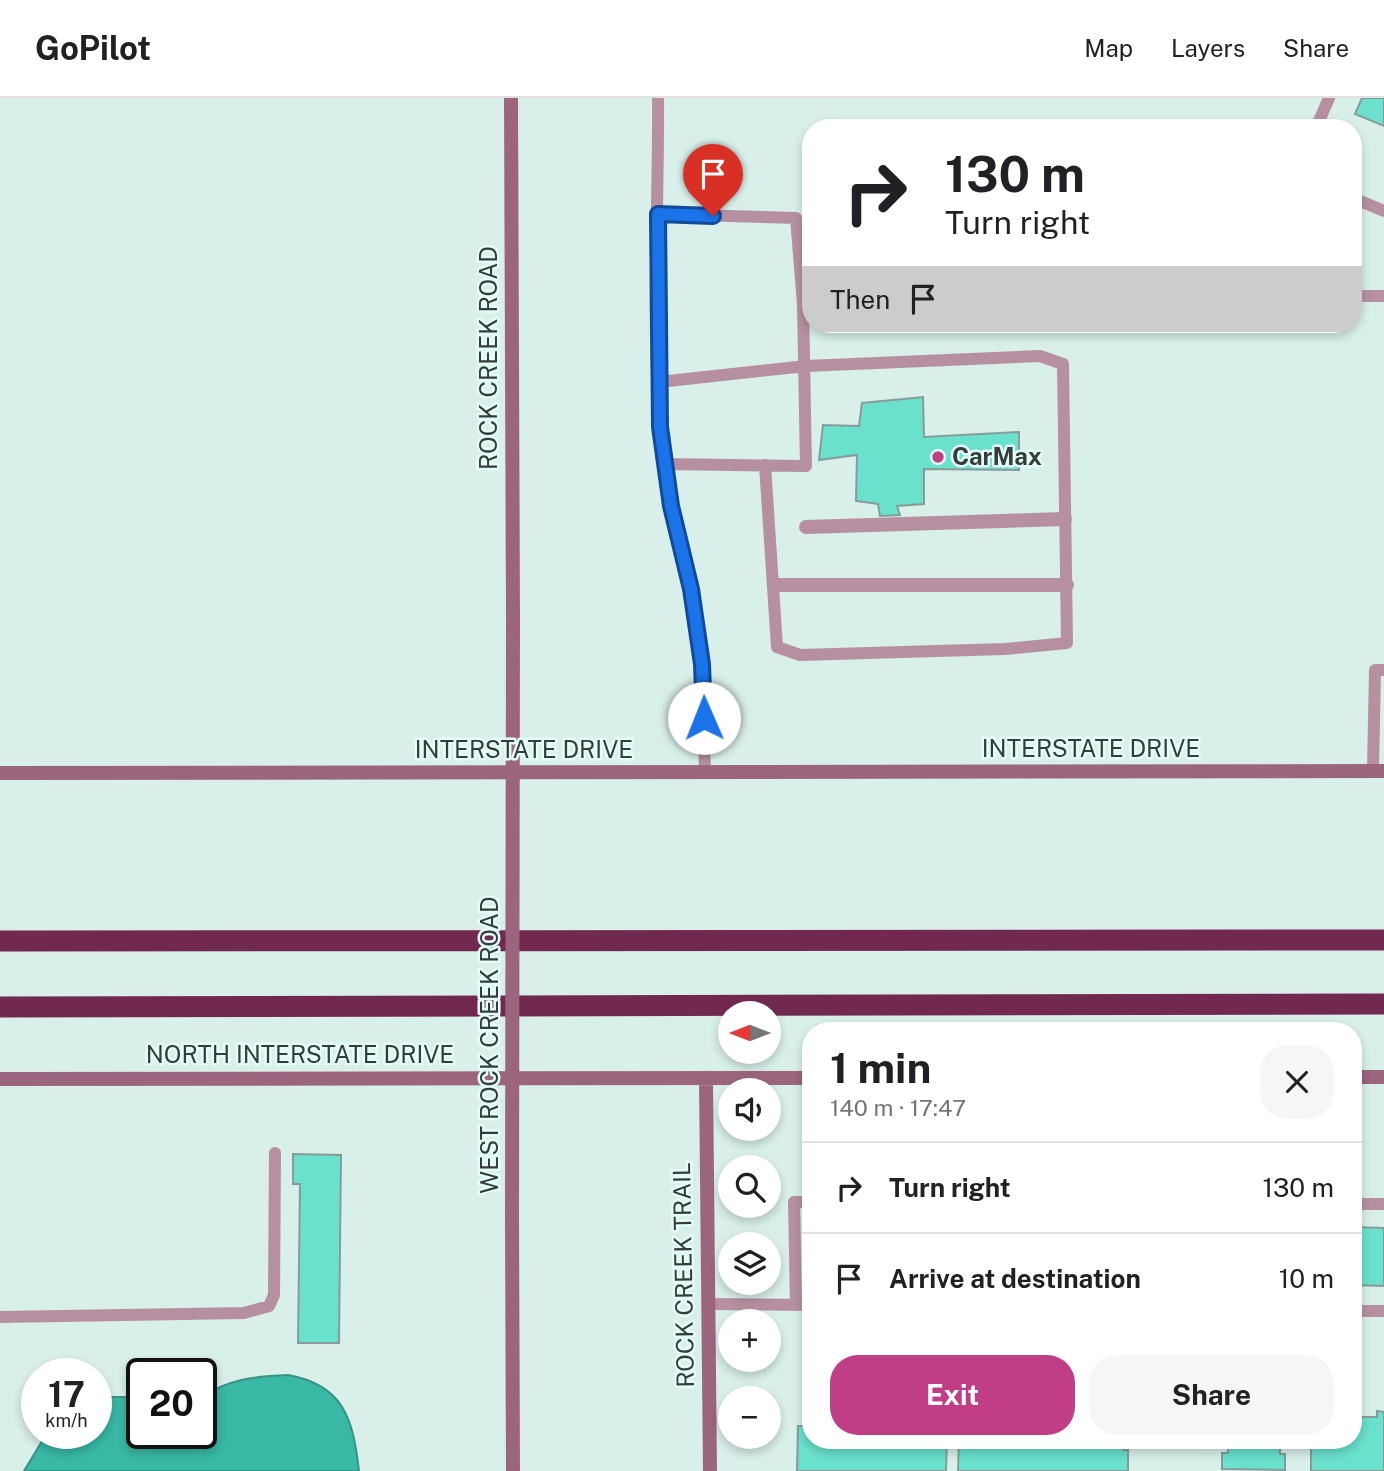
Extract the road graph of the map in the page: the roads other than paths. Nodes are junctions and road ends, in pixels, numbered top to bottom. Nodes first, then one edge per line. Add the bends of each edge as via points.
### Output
1 (511, 98) edge
2 (658, 98) edge
3 (1329, 98) edge
4 (1320, 119) edge
5 (1362, 202) edge
6 (1384, 211) edge
7 (658, 214) junction
8 (802, 292) edge
9 (1362, 296) edge
10 (1384, 296) edge
11 (803, 333) edge
12 (804, 368) junction
13 (659, 382) junction
14 (665, 464) junction
15 (765, 465) junction
16 (1065, 519) junction
17 (806, 527) dead end
18 (775, 585) junction
19 (1067, 585) junction
20 (513, 619) joint
21 (1384, 670) edge
22 (1378, 771) edge
23 (705, 773) junction
24 (0, 774) edge
25 (1384, 940) edge
26 (0, 941) edge
27 (1384, 1004) edge
28 (0, 1007) edge
29 (1362, 1077) edge
30 (1384, 1077) edge
31 (706, 1078) junction
32 (802, 1078) edge
33 (0, 1079) edge
34 (275, 1153) dead end
35 (802, 1202) edge
36 (1362, 1204) edge
37 (1384, 1204) edge
38 (708, 1304) junction
39 (796, 1305) junction
40 (802, 1305) edge
41 (1362, 1311) edge
42 (1384, 1311) edge
43 (0, 1317) edge
44 (513, 1471) edge
45 (710, 1471) edge

1 - 20 street, ROCK CREEK ROAD
2 - 7 lane
3 - 4 lane
5 - 6 lane
7 - 8 lane via 796,218
7 - 13 lane
9 - 10 lane
11 - 12 lane
12 - 13 lane
12 - 15 lane via 806,466
12 - 16 lane via 1040,356 1063,364
13 - 14 lane
14 - 15 lane
14 - 23 lane via 702,664
15 - 18 lane
16 - 17 street
16 - 19 lane
18 - 19 street
18 - 19 lane via 777,647 800,655 1067,643
20 - 44 street, WEST ROCK CREEK ROAD, bridge
21 - 22 lane via 1375,670
22 - 23 street, INTERSTATE DRIVE
23 - 24 street, INTERSTATE DRIVE
25 - 26 highway
27 - 28 highway
29 - 30 street
31 - 32 street, NORTH INTERSTATE DRIVE
31 - 33 street, NORTH INTERSTATE DRIVE
31 - 38 street, ROCK CREEK TRAIL
34 - 43 lane via 274,1295 270,1306 244,1313
35 - 39 lane via 794,1202
36 - 37 lane
38 - 39 lane
38 - 45 street, ROCK CREEK TRAIL
39 - 40 lane
41 - 42 lane

